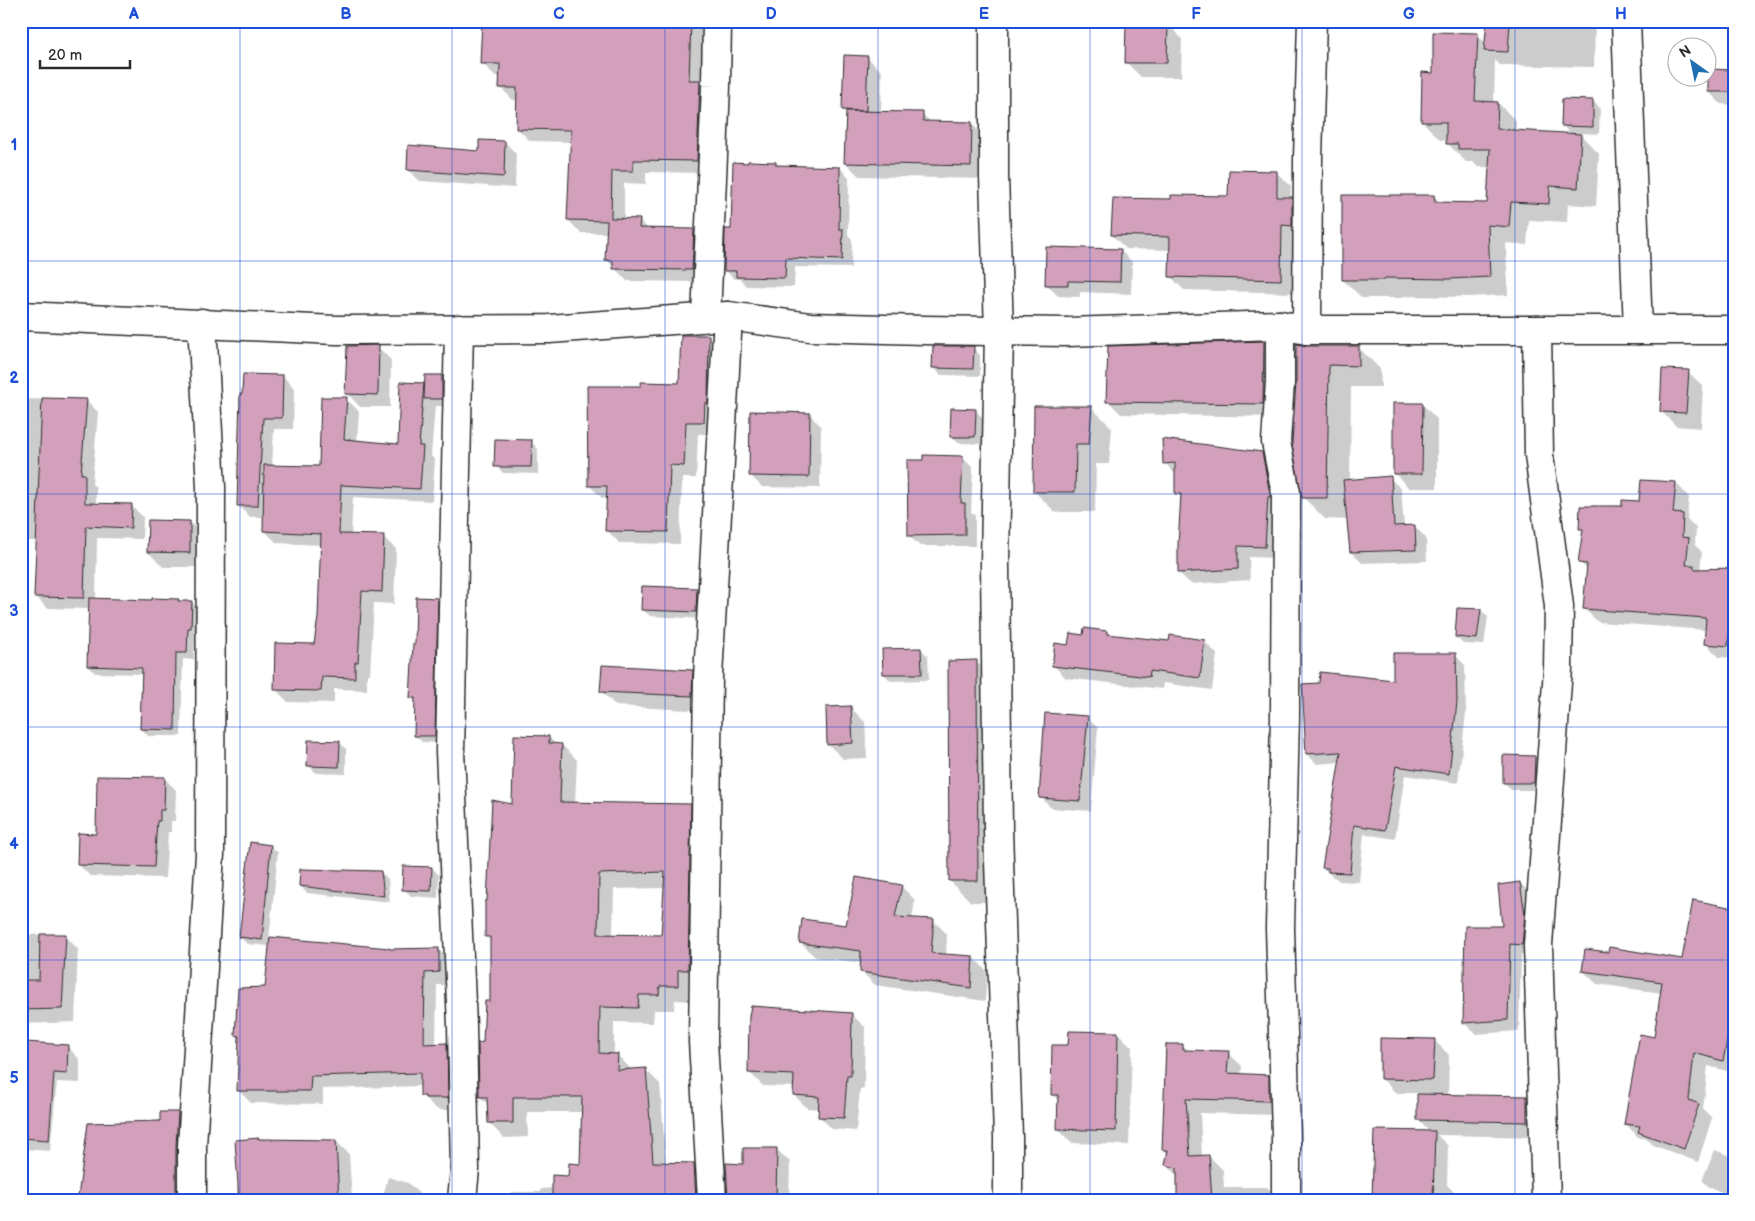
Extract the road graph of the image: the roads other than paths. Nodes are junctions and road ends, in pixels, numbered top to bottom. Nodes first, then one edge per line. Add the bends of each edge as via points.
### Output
1 (717, 21) edge
2 (994, 21) edge
3 (1312, 21) edge
4 (1626, 21) edge
5 (21, 316) edge
6 (717, 317) junction
7 (202, 323) junction
8 (1280, 325) junction
9 (460, 329) junction
10 (1307, 330) junction
11 (1537, 330) junction
12 (1638, 330) junction
13 (1734, 330) edge
14 (999, 331) junction
15 (192, 1200) edge
16 (462, 1200) edge
17 (712, 1200) edge
18 (1008, 1200) edge
19 (1286, 1200) edge
20 (1546, 1200) edge

1 - 6 street
2 - 14 street
3 - 10 street
4 - 12 street
5 - 7 street
6 - 9 street via 549,329
6 - 14 street via 810,327
6 - 17 street via 703,1041
7 - 9 street via 336,330
7 - 15 street via 211,487 210,854 192,1146
8 - 10 street
8 - 14 street
8 - 19 street via 1276,442 1286,493 1280,928
9 - 16 street via 450,751 462,1026 465,1169
10 - 11 street
11 - 12 street
11 - 20 street via 1539,455 1559,606 1558,669 1538,945
12 - 13 street
14 - 18 street via 995,564

